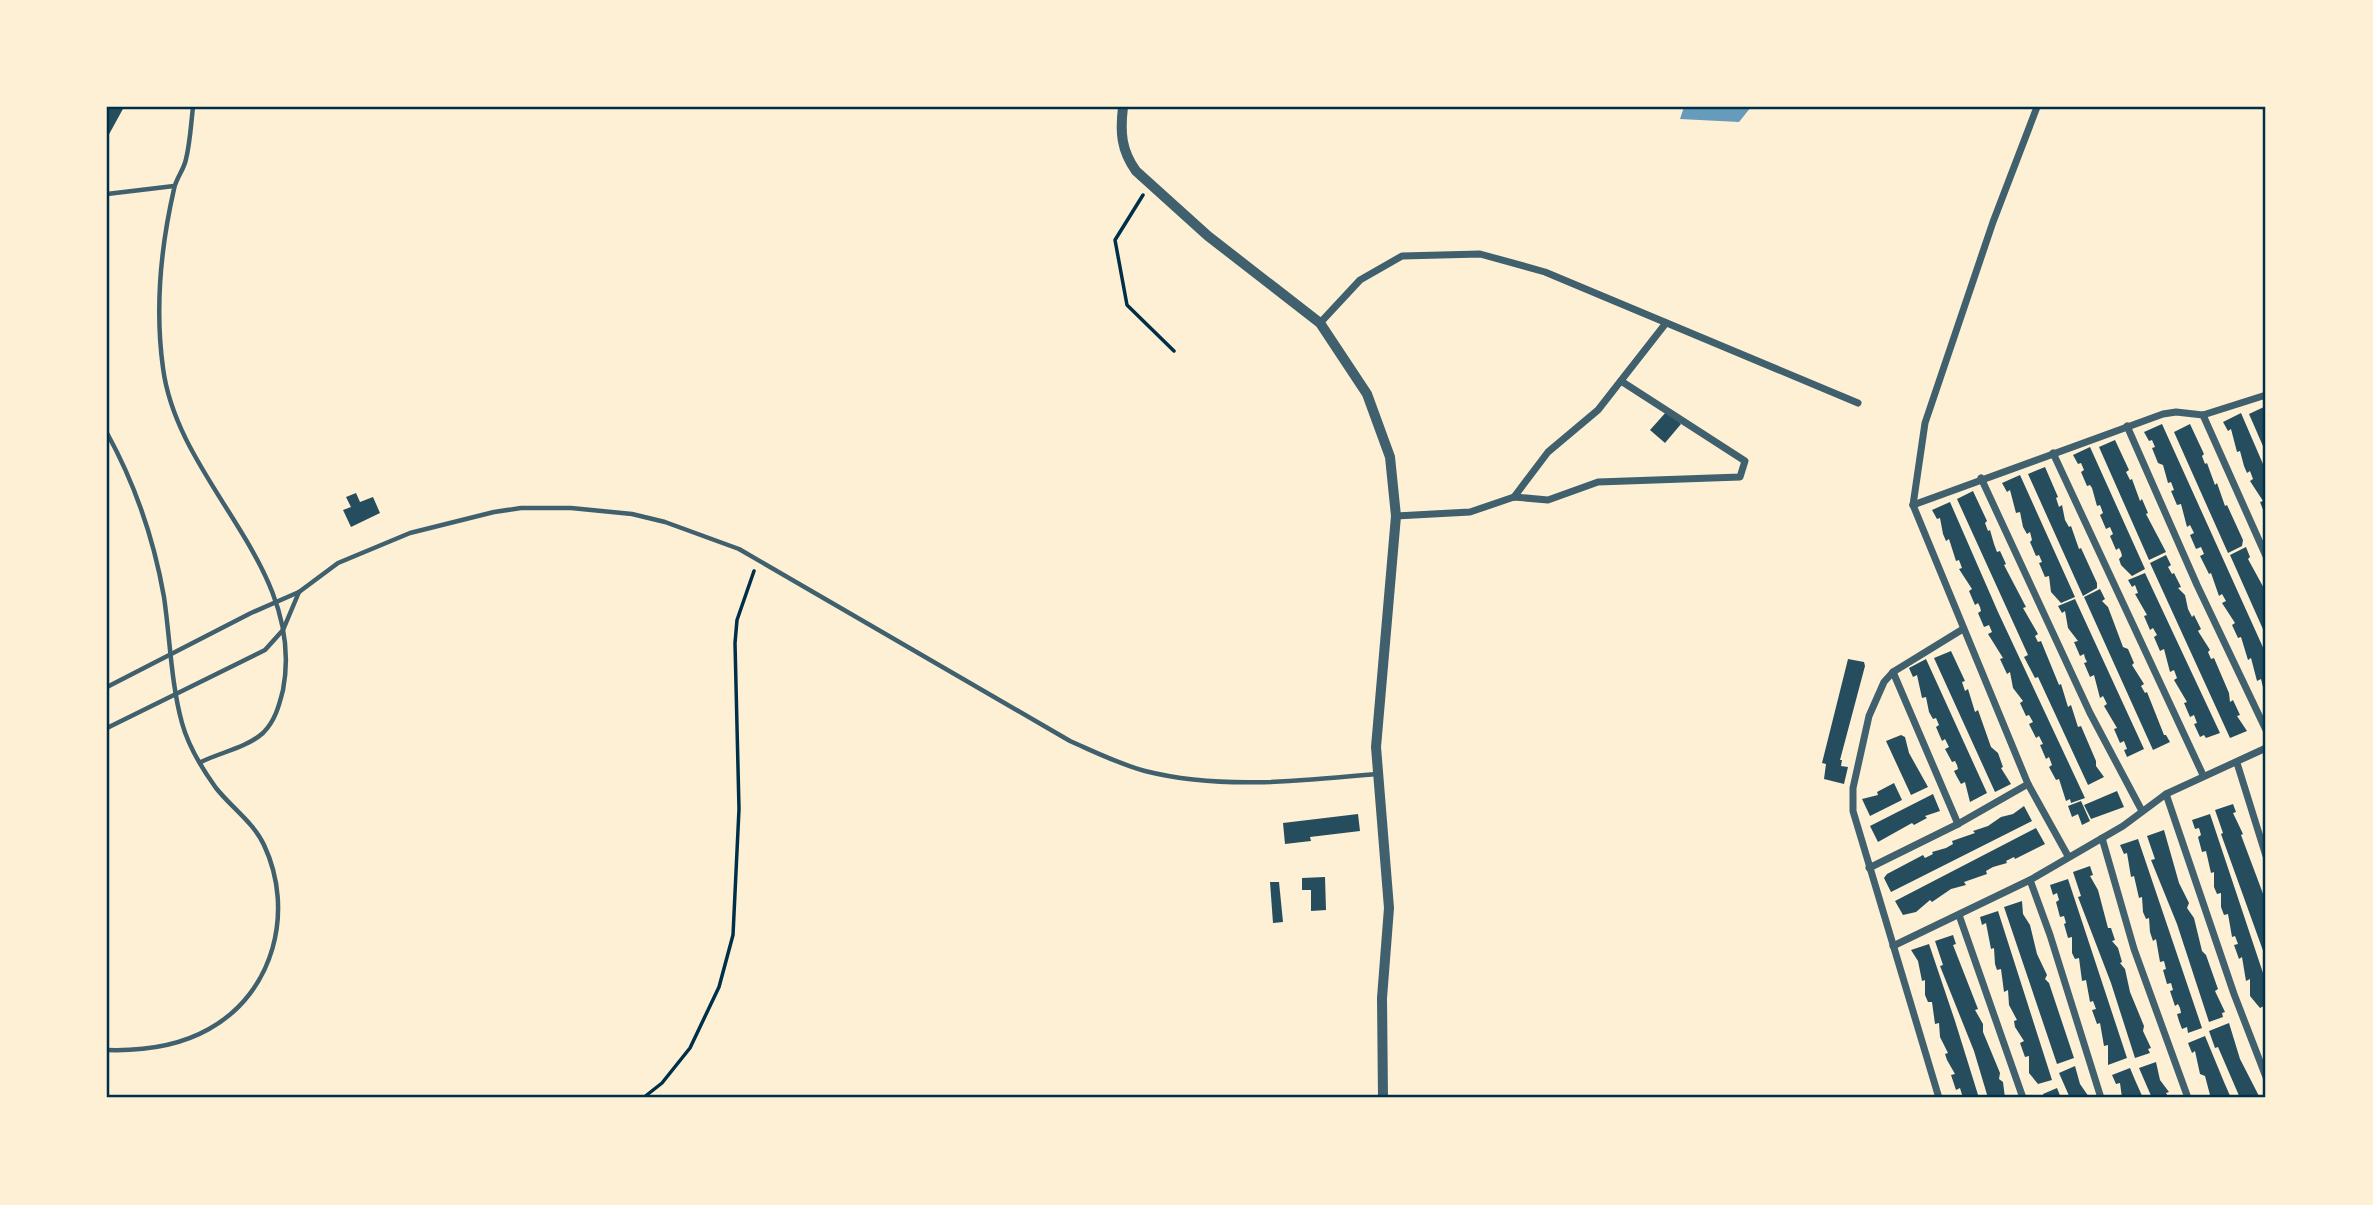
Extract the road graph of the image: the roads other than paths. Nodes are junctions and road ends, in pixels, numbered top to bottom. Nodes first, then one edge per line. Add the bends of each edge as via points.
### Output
1 (193, 107) edge
2 (1123, 107) edge
3 (2037, 107) edge
4 (174, 186) junction
5 (107, 194) edge
6 (1320, 323) junction
7 (1666, 323) junction
8 (1620, 381) junction
9 (2266, 395) edge
10 (1858, 402) dead end
11 (2203, 415) junction
12 (2127, 426) junction
13 (107, 433) edge
14 (2053, 453) junction
15 (1982, 478) junction
16 (1514, 497) junction
17 (1913, 505) junction
18 (1396, 516) junction
19 (2266, 556) edge
20 (299, 593) junction
21 (276, 604) junction
22 (1963, 629) junction
23 (283, 630) junction
24 (1893, 672) junction
25 (107, 687) edge
26 (107, 728) edge
27 (2266, 730) edge
28 (2266, 748) edge
29 (201, 762) junction
30 (2237, 763) junction
31 (1376, 774) junction
32 (2203, 775) junction
33 (2028, 784) junction
34 (2166, 794) junction
35 (2142, 811) junction
36 (1958, 824) junction
37 (2102, 838) junction
38 (2067, 856) junction
39 (2266, 856) edge
40 (1869, 868) junction
41 (2030, 880) junction
42 (1959, 915) junction
43 (1893, 946) junction
44 (107, 1050) edge
45 (2266, 1077) edge
46 (1383, 1098) edge
47 (1939, 1098) edge
48 (2023, 1098) edge
49 (2101, 1098) edge
50 (2188, 1098) edge

1 - 4 lane via 186,160
2 - 6 street via 1120,134 1136,172 1208,236
3 - 17 street via 1925,423
4 - 5 lane
4 - 21 lane via 160,297 167,396 173,416 264,572
6 - 7 street via 1360,280 1382,265 1402,257 1448,254 1480,254 1545,272
6 - 18 street via 1367,394 1390,457
7 - 8 street
7 - 10 street
8 - 16 street via 1598,410 1548,452
8 - 16 street via 1745,461 1740,477 1598,482 1548,500
9 - 11 street
11 - 12 street via 2176,412
11 - 19 street
12 - 14 street
12 - 27 street
13 - 29 lane via 138,498 163,594 182,722
14 - 15 street
14 - 32 street
15 - 17 street
15 - 35 street via 2090,713
16 - 18 street via 1470,512
17 - 22 street
18 - 31 street
20 - 21 lane
20 - 23 lane
20 - 31 lane via 338,563 410,533 521,508 632,514 701,534 760,560 1070,741 1117,762 1181,777 1257,782
21 - 23 lane
21 - 25 lane
22 - 24 street
22 - 33 street
23 - 26 lane via 265,650
23 - 29 lane via 285,678 272,723 252,741
24 - 36 street
24 - 40 street via 1869,716 1853,788 1853,811
28 - 30 street
29 - 44 lane via 215,787 262,842 270,860 279,909 269,964 242,1004 209,1029 165,1046
30 - 32 street
30 - 39 street
31 - 46 street via 1389,908 1382,998
32 - 34 street
33 - 36 street
33 - 38 street
34 - 35 street
34 - 45 street
35 - 37 street
36 - 40 street
37 - 38 street
37 - 50 street via 2134,949
38 - 41 street
40 - 43 street
41 - 42 street
41 - 49 street
42 - 43 street
42 - 48 street
43 - 47 street

